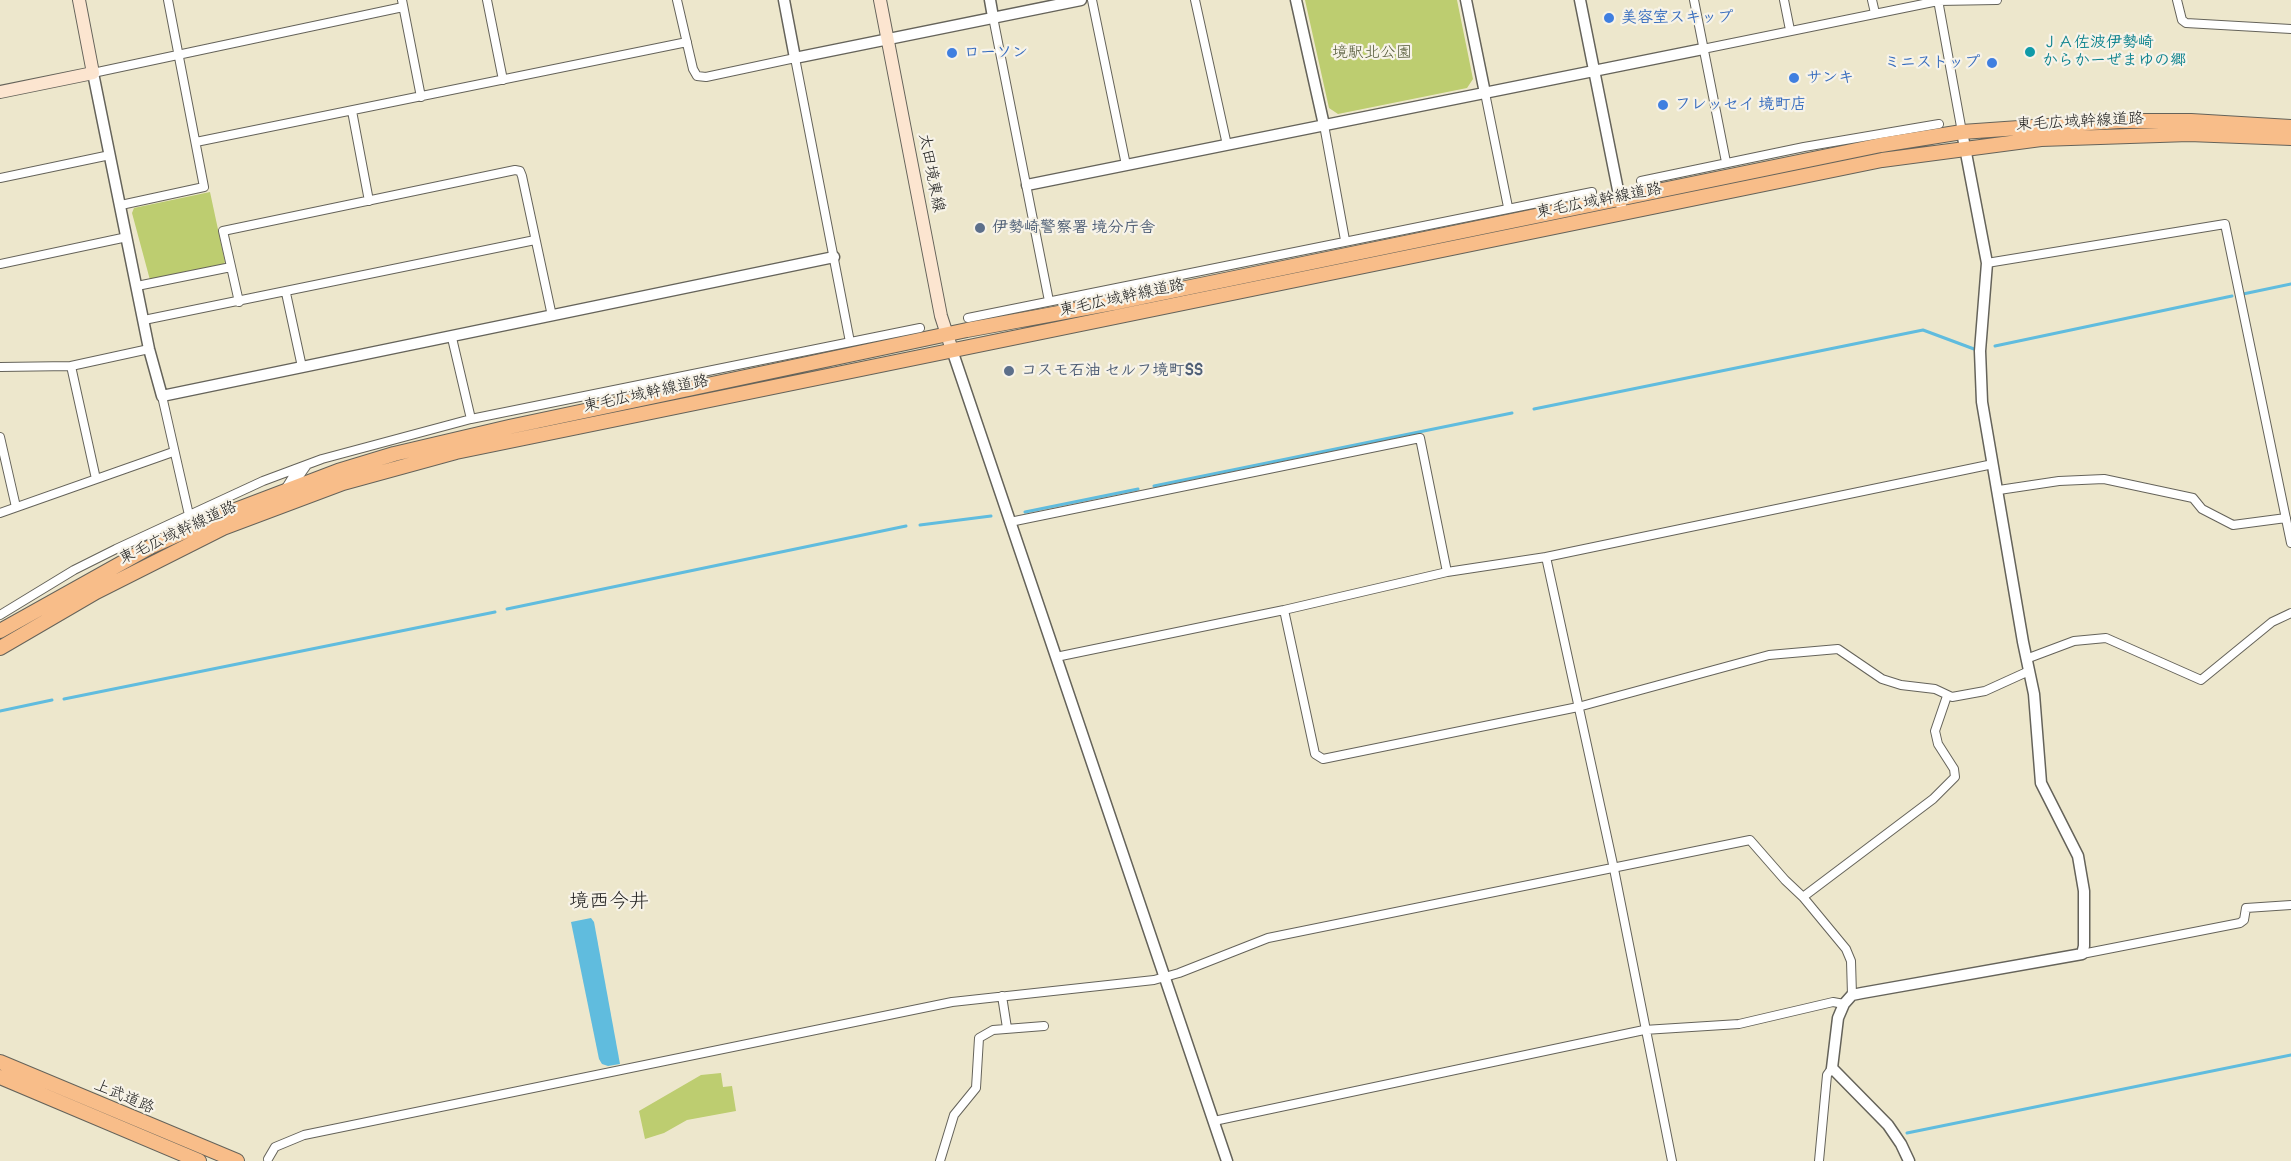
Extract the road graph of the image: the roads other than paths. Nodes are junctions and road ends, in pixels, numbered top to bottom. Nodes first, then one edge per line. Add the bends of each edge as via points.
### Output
1 (79, 0) edge
2 (168, 0) edge
3 (487, 0) edge
4 (677, 0) edge
5 (784, 0) edge
6 (880, 0) edge
7 (990, 0) edge
8 (1081, 0) edge
9 (1092, 0) edge
10 (1195, 0) edge
11 (1296, 0) edge
12 (1466, 0) edge
13 (1580, 0) edge
14 (1694, 0) edge
15 (1784, 0) edge
16 (1872, 0) edge
17 (1997, 0) edge
18 (2177, 0) edge
19 (1938, 1) edge
20 (1065, 2) edge
21 (403, 4) edge
22 (1875, 13) junction
23 (993, 17) junction
24 (2291, 29) edge
25 (1790, 30) junction
26 (888, 39) junction
27 (687, 42) junction
28 (1703, 49) junction
29 (179, 54) junction
30 (795, 58) junction
31 (1595, 70) junction
32 (93, 73) junction
33 (503, 80) junction
34 (0, 92) edge
35 (1485, 93) junction
36 (421, 97) junction
37 (352, 111) junction
38 (1939, 124) dead end
39 (1324, 125) junction
40 (2291, 126) edge
41 (1962, 132) junction
42 (2291, 138) edge
43 (196, 142) junction
44 (1227, 145) junction
45 (1804, 147) junction
46 (1965, 147) junction
47 (110, 155) junction
48 (1820, 160) junction
49 (1726, 162) junction
50 (1126, 165) junction
51 (1701, 167) junction
52 (0, 178) edge
53 (1641, 181) dead end
54 (1693, 184) junction
55 (1027, 185) junction
56 (1592, 192) dead end
57 (1620, 198) junction
58 (369, 201) junction
59 (121, 205) junction
60 (1508, 207) junction
61 (1623, 214) junction
62 (1442, 221) junction
63 (1461, 232) junction
64 (127, 237) junction
65 (535, 240) junction
66 (1345, 240) junction
67 (834, 257) junction
68 (1987, 263) junction
69 (0, 264) edge
70 (231, 267) junction
71 (1136, 283) junction
72 (137, 286) junction
73 (286, 293) junction
74 (1049, 301) junction
75 (239, 302) junction
76 (1113, 303) junction
77 (552, 316) junction
78 (968, 318) dead end
79 (144, 321) junction
80 (920, 328) dead end
81 (947, 334) junction
82 (452, 338) junction
83 (850, 342) junction
84 (149, 349) junction
85 (952, 350) junction
86 (71, 366) junction
87 (0, 367) edge
88 (302, 367) junction
89 (711, 370) junction
90 (740, 378) junction
91 (162, 396) junction
92 (471, 419) junction
93 (0, 437) edge
94 (173, 452) junction
95 (1993, 464) junction
96 (307, 465) junction
97 (96, 479) junction
98 (1999, 490) junction
99 (284, 491) junction
100 (16, 507) junction
101 (0, 513) edge
102 (189, 514) junction
103 (2286, 518) junction
104 (1010, 522) junction
105 (2291, 543) edge
106 (1546, 557) junction
107 (1447, 572) junction
108 (1284, 610) junction
109 (2291, 612) edge
110 (0, 615) edge
111 (0, 631) edge
112 (0, 648) edge
113 (1056, 657) junction
114 (2026, 659) junction
115 (2029, 671) junction
116 (1947, 696) junction
117 (1578, 708) junction
118 (1614, 869) junction
119 (1803, 897) junction
120 (2291, 905) edge
121 (2082, 954) junction
122 (1164, 978) junction
123 (1002, 996) junction
124 (1848, 1000) junction
125 (1044, 1026) dead end
126 (1007, 1028) junction
127 (1644, 1030) junction
128 (0, 1062) edge
129 (1832, 1068) junction
130 (0, 1077) edge
131 (0, 1083) edge
132 (1214, 1121) junction
133 (115, 1125) junction
134 (268, 1159) dead end
135 (199, 1161) edge
136 (237, 1161) edge
137 (940, 1161) edge
138 (1227, 1161) edge
139 (1672, 1161) edge
140 (1819, 1161) edge
141 (1909, 1161) edge

1 - 32 main road
2 - 29 street
3 - 33 street
4 - 27 street
5 - 30 street
6 - 26 main road, 太田境東線
7 - 23 street
8 - 20 street
9 - 50 street
10 - 44 street
11 - 39 street
12 - 35 street
13 - 31 street
14 - 28 street
15 - 25 street
16 - 22 street
17 - 19 street
18 - 24 street via 2186,23
19 - 22 street
19 - 41 street
20 - 23 street
21 - 29 street
21 - 36 street
22 - 25 street
23 - 26 street
23 - 55 street
25 - 28 street
26 - 30 street
26 - 81 main road, 太田境東線
27 - 30 street via 694,74 700,77
27 - 33 street
28 - 31 street
28 - 49 street
29 - 32 street
29 - 43 street
30 - 67 street
31 - 35 street
31 - 57 street
32 - 34 main road
32 - 47 street
33 - 36 street
35 - 39 street
35 - 60 street
36 - 37 street
37 - 43 street
37 - 58 street
38 - 45 street
39 - 44 street
39 - 66 street
40 - 41 highway, 東毛広域幹線道路 via 2119,121
41 - 46 street
41 - 48 highway, 東毛広域幹線道路
42 - 46 highway, 東毛広域幹線道路 via 2120,135
43 - 59 street via 204,187
44 - 50 street
45 - 48 street
45 - 49 street
46 - 61 highway, 東毛広域幹線道路
46 - 68 street
47 - 52 street
47 - 59 street
48 - 54 highway, 東毛広域幹線道路
49 - 51 street
50 - 55 street
51 - 53 street
51 - 54 street
54 - 57 highway, 東毛広域幹線道路
55 - 74 street
56 - 60 street
57 - 61 street
57 - 63 highway, 東毛広域幹線道路
58 - 65 street via 520,171
58 - 70 street via 223,231
59 - 64 street
60 - 62 street
61 - 85 highway, 東毛広域幹線道路
62 - 63 street
62 - 66 street
63 - 76 highway, 東毛広域幹線道路
64 - 69 street
64 - 72 street
65 - 73 street
65 - 77 street
66 - 71 street
67 - 77 street
67 - 83 street
68 - 95 street via 1981,371
68 - 103 street via 2225,224
70 - 72 street
70 - 75 street
71 - 74 street
71 - 76 street
72 - 79 street
73 - 75 street
73 - 88 street
74 - 78 street
75 - 79 street
76 - 81 highway, 東毛広域幹線道路
77 - 82 street
79 - 84 street
80 - 83 street
81 - 85 main road, 太田境東線
81 - 90 highway, 東毛広域幹線道路
82 - 88 street
82 - 92 street
83 - 89 street
84 - 86 street
84 - 91 street
85 - 104 street
85 - 112 highway, 東毛広域幹線道路 via 513,439 343,483 223,528 159,558
86 - 87 street
86 - 97 street
88 - 91 street
89 - 90 street
89 - 92 street
90 - 99 highway, 東毛広域幹線道路 via 394,454
91 - 94 street
92 - 96 street
93 - 100 street
94 - 97 street
94 - 102 street
95 - 98 street
95 - 106 street
96 - 99 street
96 - 102 street
97 - 100 street
98 - 103 street via 2104,479 2193,498 2202,510 2233,525
98 - 114 street
99 - 111 highway, 東毛広域幹線道路 via 152,546
100 - 101 street
102 - 110 street via 74,570
103 - 105 street
104 - 107 street via 1420,438
104 - 113 street
106 - 107 street
106 - 117 street
107 - 108 street
108 - 113 street
108 - 117 street via 1318,758 1329,760
109 - 114 street via 2272,622 2202,680 2106,638 2074,641
113 - 122 street
114 - 115 street
115 - 116 street via 1985,691
115 - 121 street via 2037,714 2041,783 2073,843 2080,867 2084,891
116 - 117 street via 1925,687 1892,683 1843,651 1826,648 1741,661
116 - 119 street via 1935,732 1955,777 1933,799
117 - 118 street
118 - 119 street via 1750,840
118 - 122 street via 1268,938
118 - 127 street
119 - 124 street via 1850,956
120 - 121 street via 2246,908 2240,923
121 - 124 street
122 - 123 street
122 - 132 street
123 - 126 street
123 - 134 street via 952,1002 304,1135 275,1147
124 - 127 street via 1739,1024
124 - 129 street via 1838,1018
125 - 126 street
126 - 137 street via 988,1032 977,1042 976,1088 954,1115
127 - 132 street
127 - 139 street
128 - 136 highway, 上武道路
129 - 140 street via 1827,1075
129 - 141 street via 1888,1125
130 - 133 highway, 上武道路
131 - 133 highway
132 - 138 street
133 - 135 highway, 上武道路

